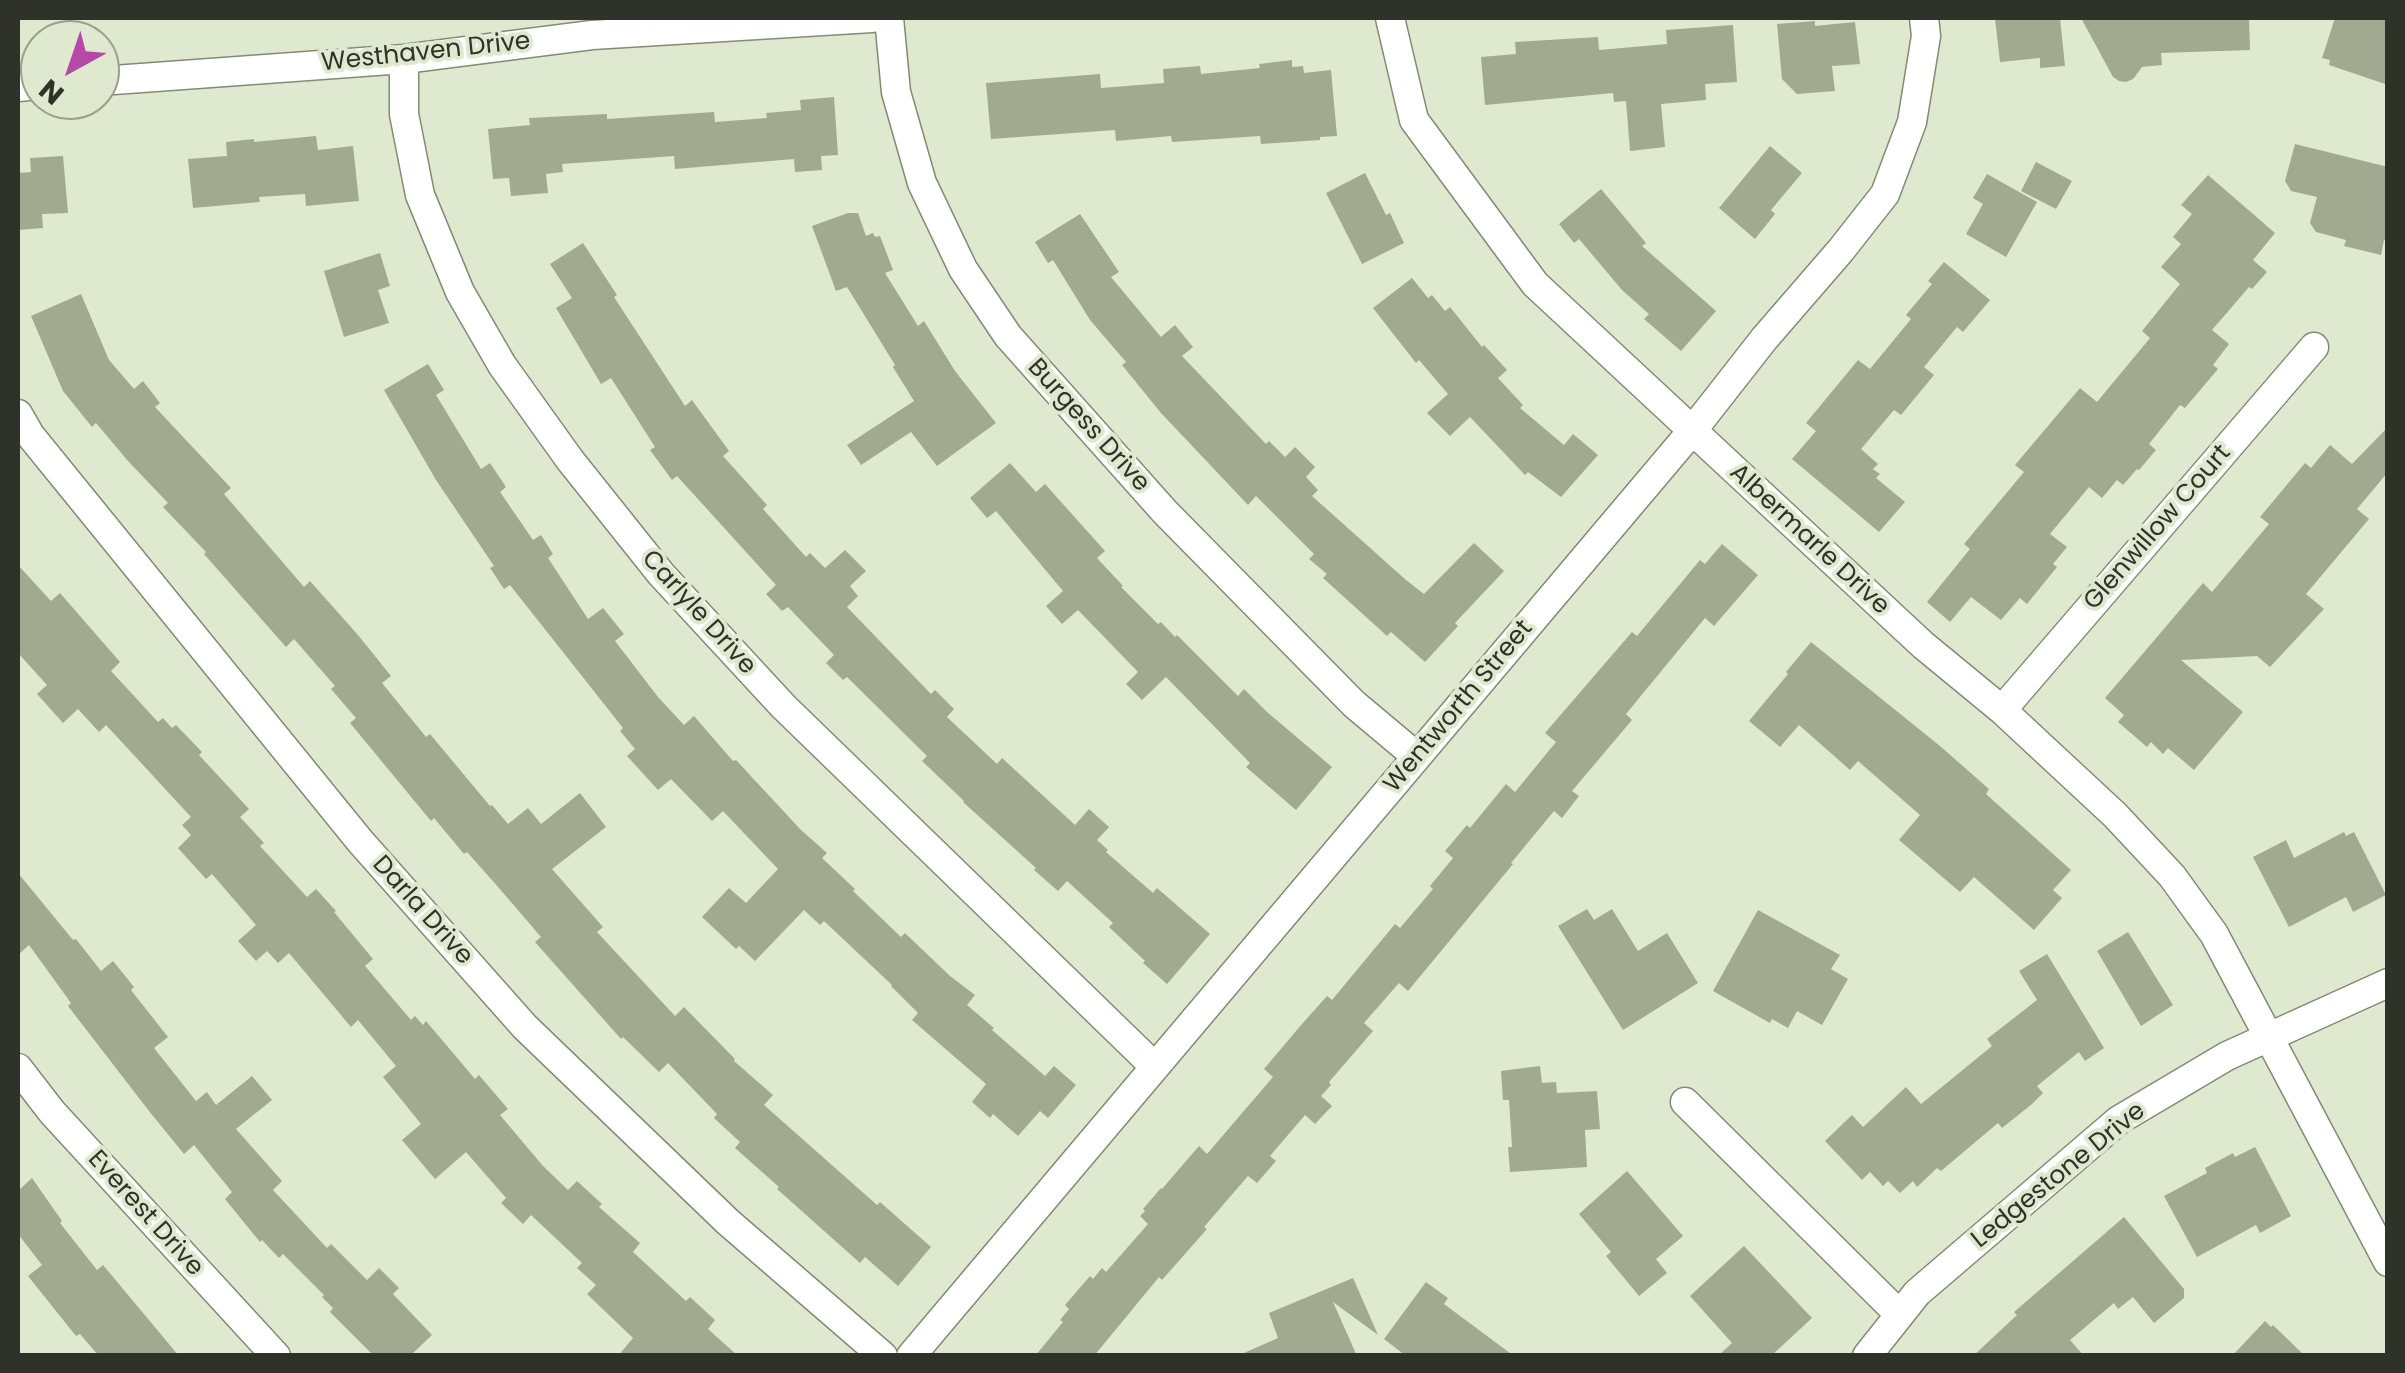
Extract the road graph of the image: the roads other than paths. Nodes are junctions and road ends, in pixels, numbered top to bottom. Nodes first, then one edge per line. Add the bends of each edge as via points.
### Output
1 (872, 18) edge
2 (889, 18) edge
3 (1390, 18) edge
4 (1924, 18) edge
5 (404, 59) junction
6 (120, 80) edge
7 (2314, 346) dead end
8 (18, 414) edge
9 (1692, 431) junction
10 (2002, 710) junction
11 (1416, 756) junction
12 (2388, 983) edge
13 (2268, 1038) junction
14 (1154, 1066) junction
15 (18, 1068) edge
16 (1685, 1102) dead end
17 (2388, 1262) edge
18 (1899, 1314) junction
19 (276, 1356) edge
20 (882, 1356) edge
21 (911, 1356) edge
22 (1868, 1356) edge

1 - 5 street, Westhaven Drive via 592,35
2 - 11 street, Burgess Drive via 896,92 922,183 963,269 1008,336 1165,512 1354,704
3 - 9 street, Albermarle Drive via 1414,120 1535,284
4 - 9 street, Wentworth Street via 1912,122 1885,194
5 - 6 street, Westhaven Drive
5 - 14 street, Carlyle Drive via 404,114 420,195 460,292 502,366 570,460 660,574 783,706
7 - 10 street, Glenwillow Court
8 - 20 street, Darla Drive via 360,841 524,1026 728,1222
9 - 10 street, Albermarle Drive
9 - 11 street, Wentworth Street
10 - 13 street, Albermarle Drive via 2172,876 2214,934
11 - 14 street, Wentworth Street
12 - 13 street, Ledgestone Drive
13 - 17 street, Albermarle Drive
13 - 18 street, Ledgestone Drive via 2119,1120
14 - 21 street, Wentworth Street
15 - 19 street, Everest Drive
16 - 18 street
18 - 22 street, Ledgestone Drive

